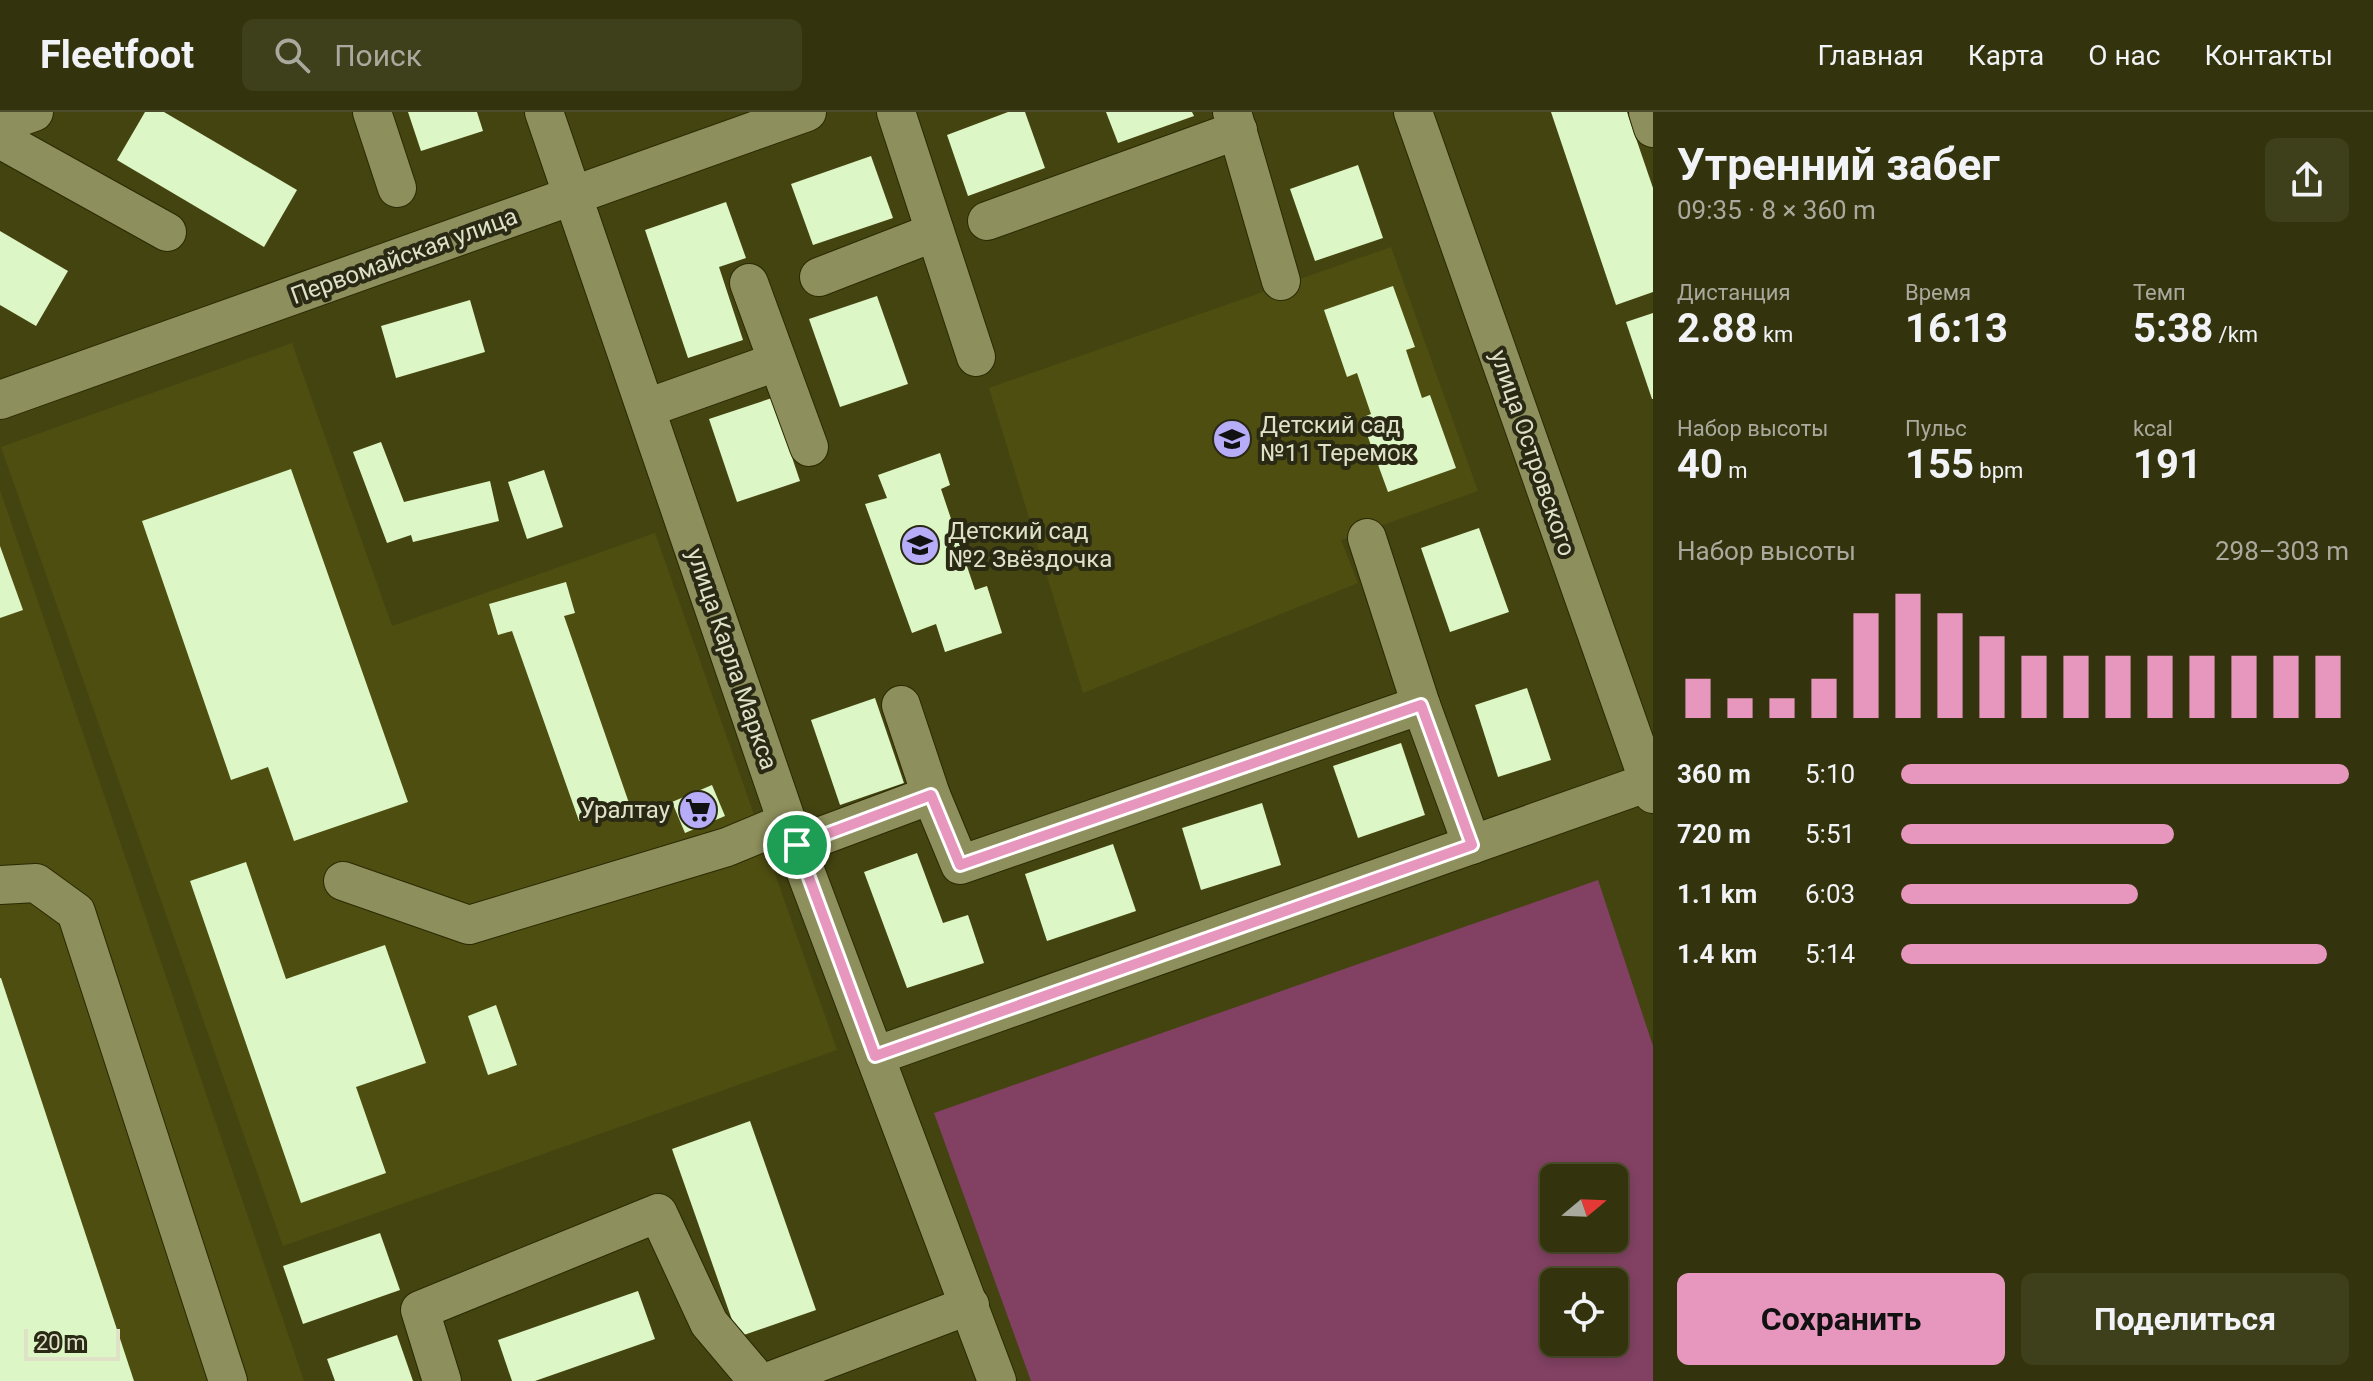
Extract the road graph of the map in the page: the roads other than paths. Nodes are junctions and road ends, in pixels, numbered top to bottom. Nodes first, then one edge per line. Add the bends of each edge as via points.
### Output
1 (34, 112) edge
2 (372, 112) edge
3 (544, 112) edge
4 (807, 112) edge
5 (896, 112) edge
6 (1413, 112) edge
7 (1648, 112) edge
8 (1235, 121) edge
9 (0, 124) edge
10 (1653, 128) edge
11 (0, 139) edge
12 (397, 188) dead end
13 (573, 196) junction
14 (987, 221) dead end
15 (167, 232) dead end
16 (935, 232) junction
17 (819, 277) dead end
18 (1281, 281) dead end
19 (749, 283) dead end
20 (976, 357) dead end
21 (776, 362) junction
22 (0, 400) edge
23 (647, 408) junction
24 (809, 447) dead end
25 (1367, 538) dead end
26 (901, 705) dead end
27 (1421, 705) junction
28 (1651, 788) edge
29 (931, 795) junction
30 (792, 833) junction
31 (1472, 845) junction
32 (343, 881) dead end
33 (0, 885) edge
34 (875, 1056) junction
35 (970, 1305) junction
36 (228, 1381) edge
37 (442, 1381) edge
38 (758, 1381) edge
39 (770, 1381) edge
40 (997, 1381) edge

1 - 9 street
2 - 12 street
3 - 13 street, улица Карла Маркса
4 - 13 street, Первомайская улица
5 - 16 street
6 - 28 street, улица Островского
7 - 10 street
8 - 14 street
8 - 18 street
11 - 15 street
13 - 22 street, Первомайская улица
13 - 23 street, улица Карла Маркса
16 - 17 street
16 - 20 street
19 - 21 street
21 - 23 street
21 - 24 street
23 - 30 street, улица Карла Маркса
25 - 27 street
26 - 29 street
27 - 29 street via 960,865
27 - 31 street
28 - 31 street
29 - 30 street
30 - 32 street via 727,847 469,925
30 - 34 street, улица Карла Маркса
31 - 34 street
33 - 36 street via 36,883 76,912
34 - 35 street, улица Карла Маркса
35 - 39 street
35 - 40 street, улица Карла Маркса
37 - 38 street via 420,1310 658,1213 709,1323

